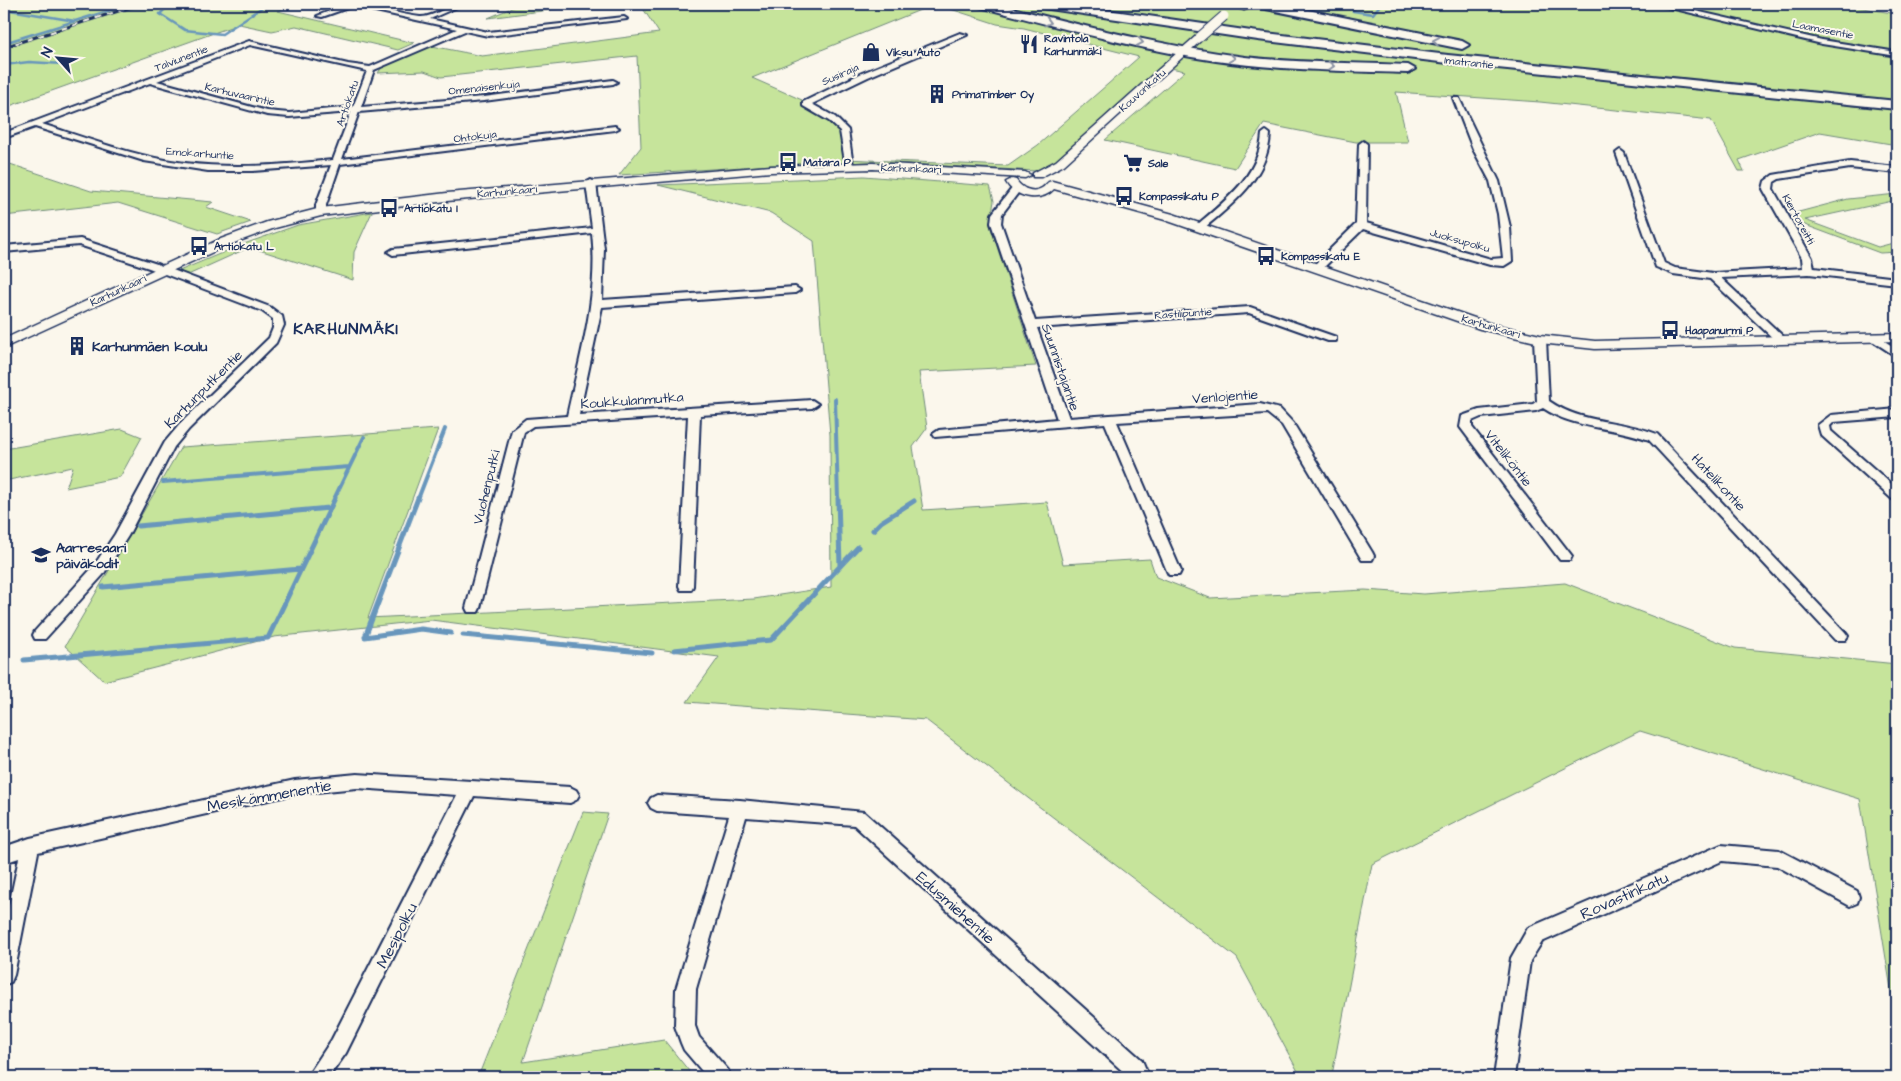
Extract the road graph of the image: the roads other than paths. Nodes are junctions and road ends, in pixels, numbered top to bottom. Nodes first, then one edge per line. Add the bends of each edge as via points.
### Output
1 (353, 4) edge
2 (461, 4) edge
3 (984, 4) edge
4 (1043, 4) edge
5 (1074, 4) edge
6 (1229, 4) edge
7 (1259, 4) edge
8 (1657, 4) edge
9 (1244, 7) junction
10 (320, 16) dead end
11 (1224, 16) junction
12 (624, 19) dead end
13 (422, 20) junction
14 (464, 28) junction
15 (963, 35) dead end
16 (1184, 51) junction
17 (1897, 54) edge
18 (371, 68) junction
19 (1654, 79) junction
20 (150, 82) junction
21 (613, 82) dead end
22 (1897, 98) edge
23 (1456, 100) dead end
24 (1897, 105) edge
25 (357, 110) junction
26 (36, 125) junction
27 (615, 128) dead end
28 (1266, 134) dead end
29 (4, 136) edge
30 (1363, 144) dead end
31 (1620, 153) dead end
32 (338, 162) junction
33 (1060, 163) junction
34 (849, 166) junction
35 (1897, 170) edge
36 (977, 172) junction
37 (1031, 175) junction
38 (1051, 182) junction
39 (591, 183) junction
40 (1014, 186) junction
41 (1042, 192) junction
42 (1028, 193) junction
43 (1104, 200) junction
44 (1006, 206) junction
45 (321, 212) junction
46 (1362, 225) junction
47 (1200, 227) junction
48 (596, 230) junction
49 (4, 249) edge
50 (393, 252) dead end
51 (1317, 268) junction
52 (161, 270) junction
53 (1809, 271) junction
54 (1713, 276) junction
55 (1897, 280) edge
56 (795, 290) dead end
57 (597, 304) junction
58 (1030, 325) junction
59 (1897, 337) edge
60 (1875, 338) junction
61 (1332, 339) dead end
62 (1540, 339) junction
63 (1781, 340) junction
64 (5, 342) edge
65 (1897, 354) edge
66 (1543, 402) junction
67 (812, 404) dead end
68 (694, 411) junction
69 (1897, 413) edge
70 (572, 419) junction
71 (1110, 420) junction
72 (1064, 422) junction
73 (939, 434) dead end
74 (1897, 496) edge
75 (1367, 556) dead end
76 (1565, 556) dead end
77 (1174, 571) dead end
78 (686, 586) dead end
79 (473, 608) dead end
80 (40, 635) dead end
81 (1840, 636) dead end
82 (469, 788) junction
83 (570, 795) dead end
84 (657, 803) dead end
85 (740, 808) junction
86 (30, 846) junction
87 (4, 854) edge
88 (1850, 898) dead end
89 (4, 975) edge
90 (317, 1077) edge
91 (720, 1077) edge
92 (1139, 1077) edge
93 (1504, 1077) edge

1 - 10 street
1 - 13 street
2 - 13 street
3 -> 16 highway via 1086,31
4 - 19 highway, Imatrantie via 1258,36
5 - 19 highway, Imatrantie via 1258,31
6 - 9 street
6 - 11 street, Kouvonkatu via 1231,8
7 - 9 street
19 -> 7 highway via 1477,48
8 - 17 street, Laamasentie via 1822,42
9 - 11 street, Kouvonkatu
11 - 16 street, Kouvonkatu, bridge
12 - 14 street via 495,34
13 - 14 street
14 - 18 street, Artiokatu
15 - 34 street, Susiraja via 865,75 806,104 844,130
16 -> 19 highway via 1303,65
16 - 33 street, Kouvonkatu
18 - 20 street, Talviunentie via 348,66 249,43
18 - 25 street, Artiokatu
19 - 22 highway, Imatrantie
19 - 24 highway, Imatrantie
20 - 25 street, Karhuvaarintie via 267,113
20 - 26 street, Talviunentie
21 - 25 street, Omenaisenkuja via 484,99
23 - 46 street, Juoksupolku via 1496,185 1508,258 1504,263 1473,258
25 - 32 street, Artiokatu
26 - 29 street, Talviunentie
26 - 32 street, Emokarhuntie via 128,154 188,166 260,168
27 - 32 street, Ohtokuja
28 - 47 street via 1267,145 1255,169 1233,198
30 - 46 street
31 - 54 street via 1660,264 1673,271
32 - 45 street, Artiokatu
33 - 37 street, Kouvonkatu
33 - 38 street, Kouvonkatu
34 - 36 street, Karhunkaari
34 - 39 street, Karhunkaari
35 - 53 street, Kiertoreitti via 1850,165 1776,177 1770,181 1768,189 1807,258
36 - 37 street, Karhunkaari
36 - 40 street, Karhunkaari
37 - 38 street, Karhunkaari
37 - 40 street, Kouvonkatu via 1019,176
38 - 41 street via 1050,187
38 - 43 street, Karhunkaari
39 - 45 street, Karhunkaari
39 - 48 street, Koukkulanmutka
40 - 42 street, Karhunkaari
40 - 44 street, Suunnistajantie
41 - 42 street, Karhunkaari
41 - 43 street, Karhunkaari
42 - 44 street
43 - 47 street, Karhunkaari
44 - 58 street, Suunnistajantie via 998,214 996,223
45 - 52 street, Karhunkaari via 252,232
46 - 51 street
47 - 51 street, Karhunkaari
48 - 50 street
48 - 57 street, Koukkulanmutka via 599,249
49 - 52 street via 80,242
51 - 62 street, Karhunkaari via 1486,326
52 - 64 street, Karhunkaari
52 - 80 street, Karhunputkentie via 266,309 278,318 278,331 270,343 169,445 121,536 98,571
53 - 54 street
53 - 55 street
54 - 63 street
56 - 57 street
57 - 70 street, Koukkulanmutka
58 - 61 street, Rastilipuntie via 1250,310
58 - 72 street, Suunnistajantie
59 - 60 street, Karhunkaari
60 - 63 street, Karhunkaari
60 - 65 street
62 - 63 street, Karhunkaari via 1595,345
62 - 66 street
66 - 76 street, Viteliköntie via 1536,407 1479,414 1466,419 1466,427
66 - 81 street, Hatelikontie via 1576,420 1638,430 1653,437
67 - 68 street, Koukkulanmutka
68 - 70 street, Koukkulanmutka
68 - 78 street
69 - 74 street via 1830,419 1824,424 1824,432
70 - 79 street, Vuohenputki via 530,422 518,430
71 - 72 street, Venlojentie
71 - 75 street, Venlojentie via 1272,409 1281,414
71 - 77 street
72 - 73 street, Suunnistajantie
82 - 83 street, Mesikämmenentie
82 - 86 street, Mesikämmenentie via 357,781 295,787
82 - 90 street, Mesipolku via 339,1046
84 - 85 street, Edusmiehentie
85 - 91 street via 686,989 685,1026 691,1043
85 - 92 street, Edusmiehentie via 858,818 1135,1068
86 - 87 street, Mesikämmenentie
86 - 89 street
88 - 93 street, Rovastinkatu via 1779,858 1721,853 1535,935 1521,958

